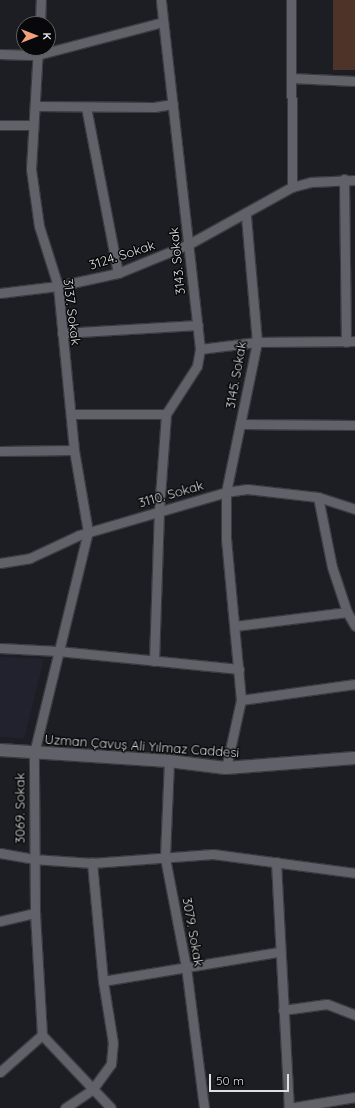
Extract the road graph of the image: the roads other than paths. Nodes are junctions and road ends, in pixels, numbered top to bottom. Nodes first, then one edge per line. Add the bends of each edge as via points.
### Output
1 (41, 0) edge
2 (161, 0) edge
3 (291, 0) edge
4 (40, 16) edge
5 (163, 22) junction
6 (56, 47) edge
7 (16, 53) edge
8 (0, 54) edge
9 (38, 56) edge
10 (291, 78) junction
11 (355, 81) edge
12 (174, 104) junction
13 (36, 106) junction
14 (86, 107) junction
15 (0, 125) edge
16 (33, 125) junction
17 (344, 179) junction
18 (355, 180) edge
19 (292, 187) junction
20 (246, 214) junction
21 (189, 244) junction
22 (118, 273) junction
23 (58, 286) junction
24 (0, 293) edge
25 (198, 325) junction
26 (62, 333) junction
27 (257, 342) junction
28 (350, 342) edge
29 (200, 349) junction
30 (70, 414) junction
31 (166, 414) junction
32 (240, 424) junction
33 (355, 425) edge
34 (74, 450) junction
35 (0, 451) edge
36 (226, 492) junction
37 (318, 497) junction
38 (355, 508) edge
39 (159, 510) junction
40 (88, 532) junction
41 (0, 563) edge
42 (347, 612) junction
43 (355, 625) edge
44 (235, 626) junction
45 (0, 648) edge
46 (58, 651) junction
47 (154, 661) junction
48 (239, 669) junction
49 (355, 684) edge
50 (241, 700) junction
51 (0, 750) edge
52 (34, 754) junction
53 (355, 758) edge
54 (169, 761) junction
55 (226, 768) junction
56 (0, 853) edge
57 (165, 858) junction
58 (33, 859) junction
59 (276, 862) junction
60 (92, 863) junction
61 (355, 873) edge
62 (35, 913) junction
63 (0, 921) edge
64 (279, 952) junction
65 (186, 967) junction
66 (103, 981) junction
67 (283, 1010) junction
68 (355, 1015) edge
69 (42, 1035) junction
70 (0, 1072) edge
71 (92, 1090) junction
72 (355, 1097) edge
73 (331, 1104) edge
74 (65, 1108) edge
75 (112, 1108) edge
76 (204, 1108) edge
77 (289, 1108) edge

1 - 4 street
2 - 5 street, 3143. Sokak
3 - 10 street
5 - 6 street
5 - 12 street, 3143. Sokak
7 - 8 street
9 - 13 street, 3137. Sokak
10 - 11 street
10 - 19 street
12 - 14 street via 154,108
12 - 21 street, 3143. Sokak
13 - 14 street
13 - 16 street, 3137. Sokak
14 - 22 street
15 - 16 street
16 - 23 street, 3137. Sokak via 31,169 39,226
17 - 18 street, 3124. Sokak
17 - 19 street, 3124. Sokak
17 - 28 street
19 - 20 street, 3124. Sokak
20 - 21 street, 3124. Sokak
20 - 27 street, 3145. Sokak
21 - 22 street, 3124. Sokak
21 - 25 street, 3143. Sokak
22 - 23 street, 3124. Sokak
23 - 24 street, 3124. Sokak
23 - 26 street, 3137. Sokak
25 - 26 street
25 - 29 street, 3143. Sokak
26 - 30 street, 3137. Sokak
27 - 28 street
27 - 29 street
27 - 32 street, 3145. Sokak
29 - 31 street, 3143. Sokak via 198,366
30 - 31 street
30 - 34 street, 3137. Sokak
31 - 39 street, 3143. Sokak
32 - 33 street
32 - 36 street, 3145. Sokak
34 - 35 street
34 - 40 street, 3137. Sokak
36 - 37 street, 3110. Sokak via 247,489
36 - 39 street, 3110. Sokak
36 - 44 street, 3145. Sokak via 226,538
37 - 38 street, 3110. Sokak
37 - 42 street via 332,567
39 - 40 street, 3110. Sokak
39 - 47 street, 3143. Sokak
40 - 41 street, 3110. Sokak via 30,558
40 - 46 street, 3069. Sokak
42 - 43 street
42 - 44 street
44 - 48 street, 3145. Sokak
45 - 46 street
46 - 47 street
46 - 52 street, 3069. Sokak
47 - 48 street
48 - 50 street, 3145. Sokak
49 - 50 street
50 - 55 street, 3145. Sokak
51 - 52 street, Uzman Çavuş Ali Yılmaz Caddesi
52 - 54 street, Uzman Çavuş Ali Yılmaz Caddesi
52 - 58 street, 3069. Sokak
53 - 55 street, Uzman Çavuş Ali Yılmaz Caddesi
54 - 55 street, Uzman Çavuş Ali Yılmaz Caddesi
54 - 57 street, 3079. Sokak
56 - 58 street
57 - 59 street via 213,854
57 - 60 street
57 - 65 street, 3079. Sokak
58 - 60 street
58 - 62 street, 3069. Sokak
59 - 61 street
59 - 64 street
60 - 66 street
62 - 63 street
62 - 69 street, 3069. Sokak
64 - 65 street
64 - 67 street
65 - 66 street
65 - 76 street, 3079. Sokak
66 - 71 street via 113,1043 111,1064
67 - 68 street via 327,1004
67 - 77 street
69 - 70 street
69 - 71 street
71 - 74 street
71 - 75 street
72 - 73 street
73 - 77 street

